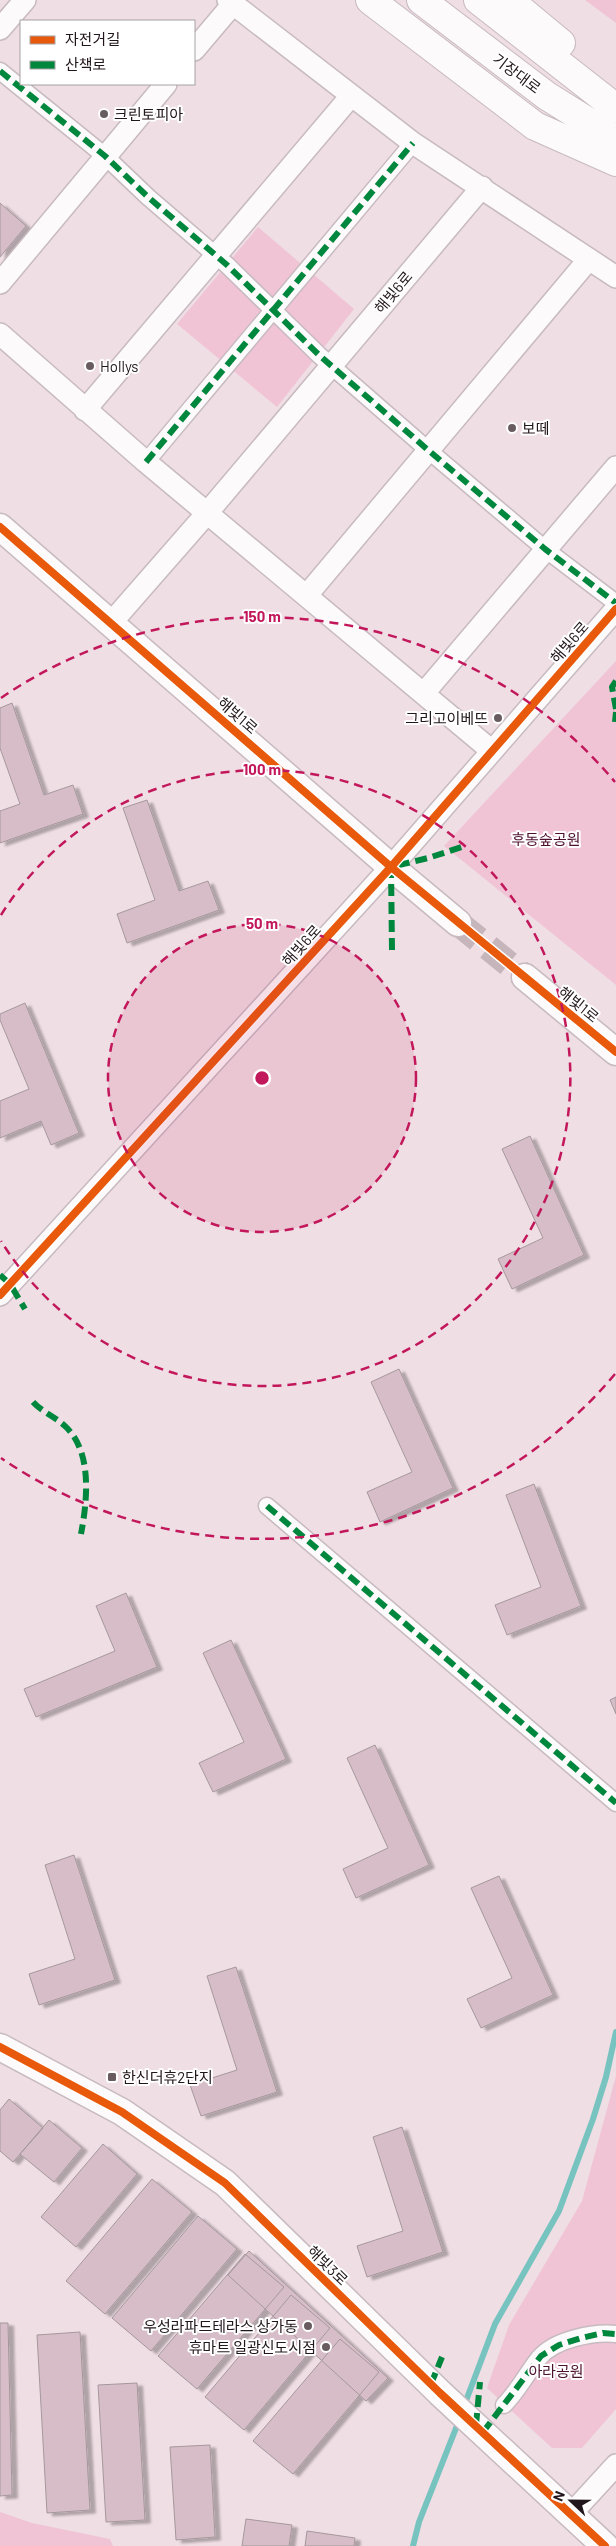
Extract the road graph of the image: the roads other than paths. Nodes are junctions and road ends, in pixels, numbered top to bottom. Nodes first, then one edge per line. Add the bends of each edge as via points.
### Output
1 (25, 0) edge
2 (370, 0) edge
3 (421, 0) edge
4 (478, 0) edge
5 (509, 0) edge
6 (230, 2) edge
7 (0, 29) edge
8 (195, 49) edge
9 (0, 71) edge
10 (165, 85) edge
11 (616, 89) edge
12 (351, 96) junction
13 (616, 108) edge
14 (616, 140) edge
15 (413, 143) junction
16 (105, 156) junction
17 (616, 162) edge
18 (482, 187) junction
19 (217, 256) junction
20 (589, 259) junction
21 (616, 276) edge
22 (0, 283) edge
23 (0, 334) edge
24 (331, 365) junction
25 (85, 410) junction
26 (428, 450) junction
27 (146, 462) junction
28 (616, 467) edge
29 (208, 512) junction
30 (0, 527) edge
31 (545, 549) junction
32 (307, 595) junction
33 (616, 604) edge
34 (616, 609) edge
35 (111, 623) junction
36 (424, 693) junction
37 (492, 751) junction
38 (391, 867) junction
39 (458, 923) tunnel mouth
40 (525, 978) tunnel mouth
41 (616, 1052) edge
42 (3, 1285) edge
43 (266, 1506) dead end
44 (616, 1803) edge
45 (0, 2047) edge
46 (616, 2334) edge
47 (504, 2405) dead end
48 (616, 2465) edge
49 (572, 2513) junction
50 (605, 2546) edge

1 - 7 street
2 - 17 main road via 535,126
3 - 14 main road, 기장대로 via 547,96
4 - 13 main road
5 - 11 main road
6 - 8 street
6 - 12 street
9 - 16 street
10 - 16 street
12 - 15 street
12 - 19 street
15 - 18 street
15 - 27 street
16 - 19 street
16 - 22 street
18 - 20 street
18 - 24 street, 해빛6로
19 - 24 street
19 - 25 street
20 - 21 street
20 - 26 street
23 - 25 street
24 - 26 street
24 - 29 street, 해빛6로
25 - 27 street
26 - 31 street
26 - 32 street
27 - 29 street
28 - 31 street
29 - 32 street
29 - 35 street, 해빛6로
30 - 35 street, 해빛1로
31 - 33 street
31 - 36 street
32 - 36 street
34 - 37 street, 해빛6로
35 - 38 street, 해빛1로
36 - 37 street
37 - 38 street, 해빛6로
38 - 39 street, 해빛1로
38 - 42 street, 해빛6로
40 - 41 street, 해빛1로
43 - 44 street
45 - 49 street, 해빛3로 via 122,2112 225,2183 440,2392
46 - 47 street via 581,2338 559,2345 541,2356
48 - 49 street
49 - 50 street, 해빛3로

